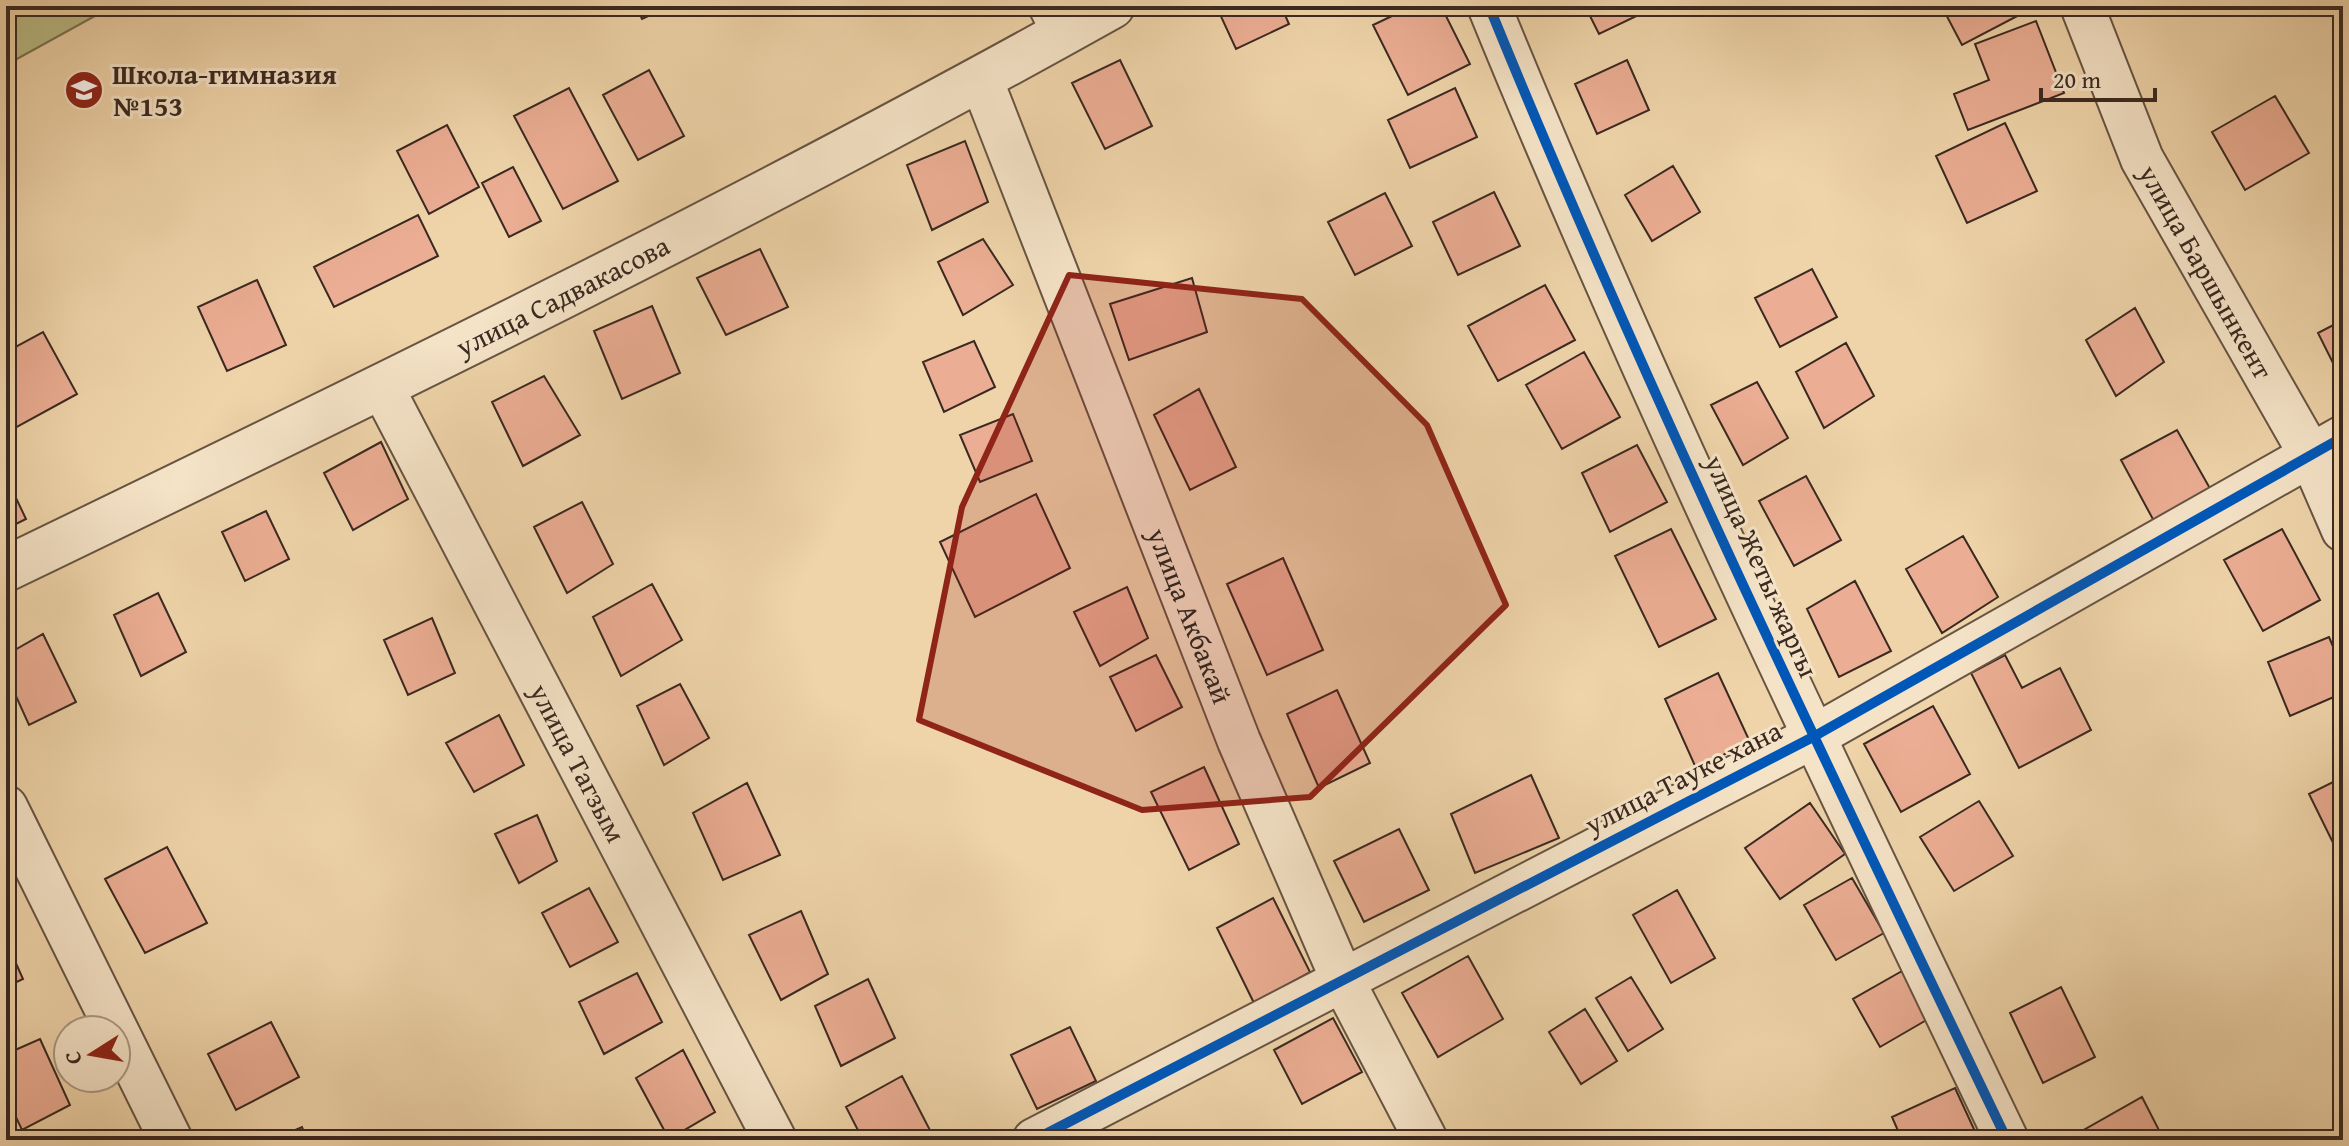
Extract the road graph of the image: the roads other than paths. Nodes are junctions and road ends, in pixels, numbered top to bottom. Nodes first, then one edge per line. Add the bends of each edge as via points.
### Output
1 (1112, 6) edge
2 (1489, 6) edge
3 (2082, 6) edge
4 (1047, 22) edge
5 (981, 79) junction
6 (382, 387) junction
7 (2327, 445) edge
8 (2343, 530) edge
9 (6, 569) edge
10 (1813, 737) junction
11 (6, 807) edge
12 (1342, 979) junction
13 (171, 1140) edge
14 (775, 1140) edge
15 (1034, 1140) edge
16 (1426, 1140) edge
17 (2007, 1140) edge

1 - 4 street, улица Садвакасова
2 - 10 street, улица Жеты жаргы via 1547,148
3 - 7 street, улица Баршынкент via 2142,159
4 - 5 street, улица Садвакасова
5 - 6 street, улица Садвакасова
5 - 12 street, улица Акбакай via 1239,741
6 - 9 street, улица Садвакасова
6 - 14 street, улица Тагзым
7 - 8 street, улица Баршынкент
7 - 10 street, улица Тауке хана
10 - 12 street, улица Тауке хана
10 - 17 street, улица Жеты жаргы
11 - 13 street
12 - 15 street, улица Тауке хана
12 - 16 street, улица Акбакай

